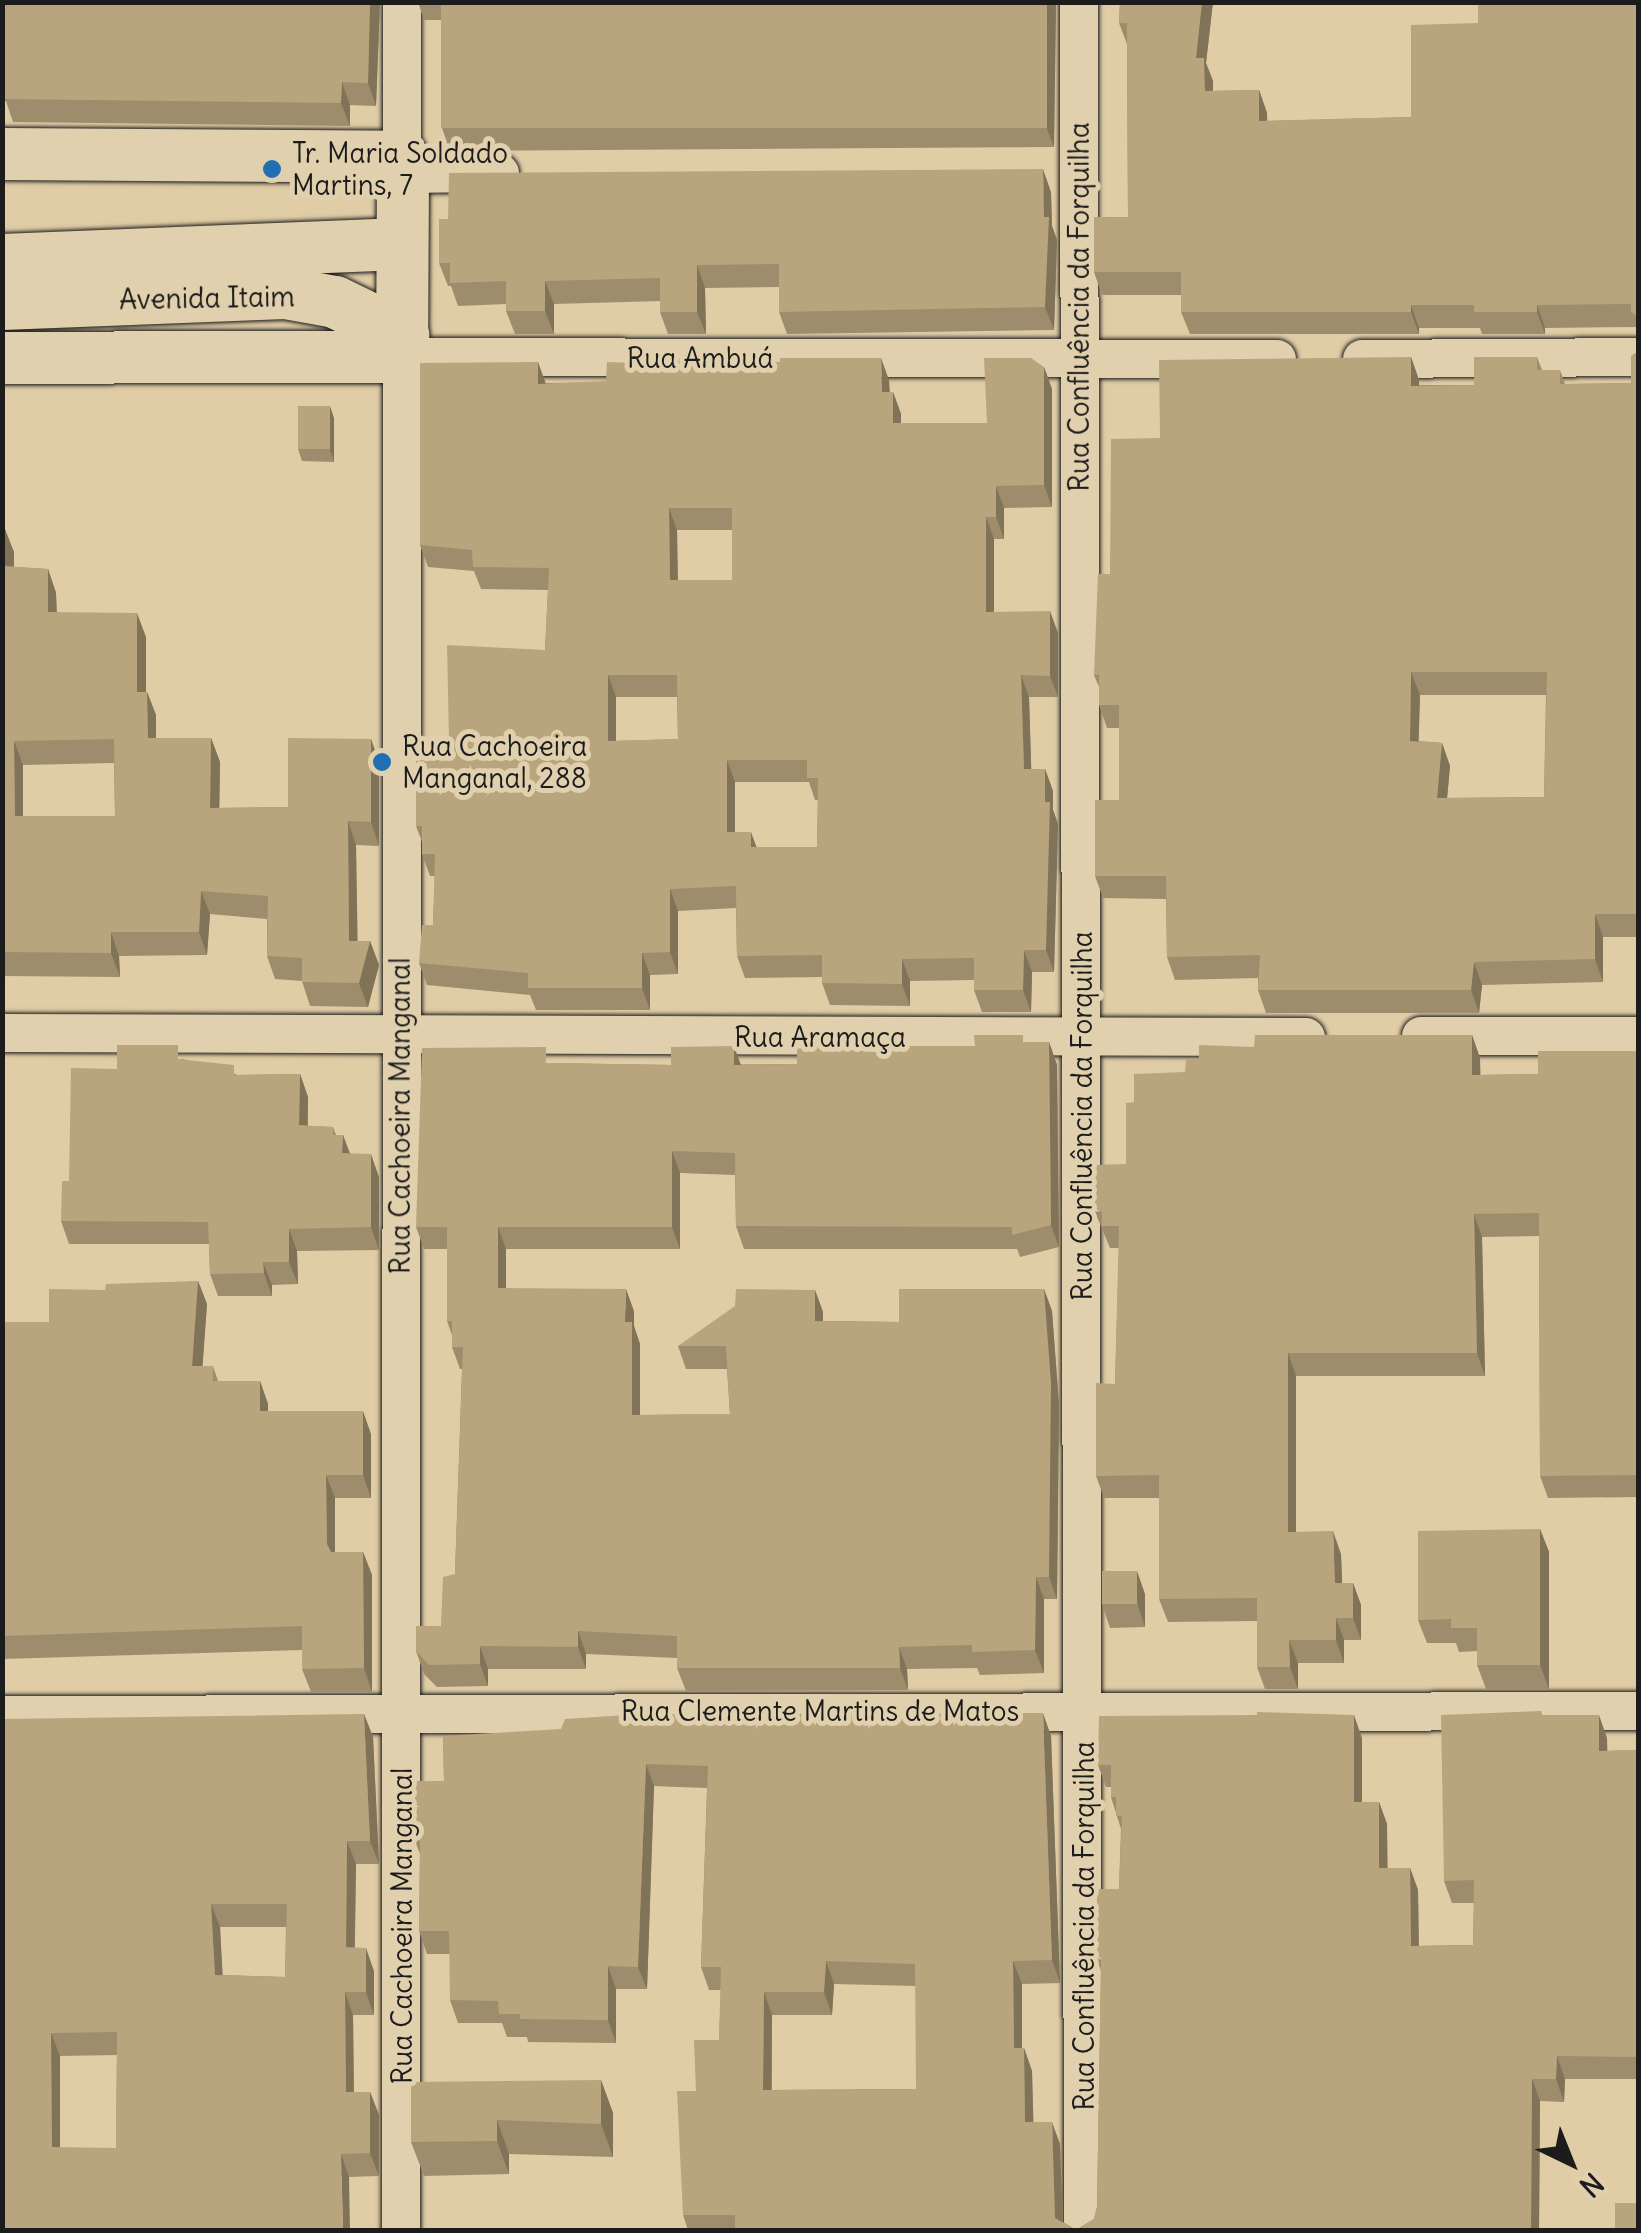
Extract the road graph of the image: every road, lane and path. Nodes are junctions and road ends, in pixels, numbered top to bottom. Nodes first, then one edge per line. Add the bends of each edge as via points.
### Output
1 (402, 2) edge
2 (1079, 2) edge
3 (2, 154) edge
4 (402, 165) junction
5 (1078, 169) junction
6 (1038, 170) edge
7 (542, 173) edge
8 (402, 244) junction
9 (2, 260) edge
10 (295, 270) junction
11 (2, 304) edge
12 (402, 346) junction
13 (1638, 357) edge
14 (2, 358) edge
15 (1078, 360) junction
16 (2, 1033) edge
17 (1380, 1036) edge
18 (1638, 1036) edge
19 (400, 1037) junction
20 (1340, 1037) edge
21 (1082, 1038) junction
22 (402, 1711) junction
23 (1638, 1711) edge
24 (1084, 1712) junction
25 (2, 1714) edge
26 (402, 2230) edge
27 (1084, 2230) edge

1 - 4 street, Rua Cachoeira Manganal
2 - 5 street, Rua Confluência da Forquilha
3 - 4 street
4 - 7 street
4 - 8 street, Rua Cachoeira Manganal
5 - 6 street
5 - 15 street, Rua Confluência da Forquilha
8 - 10 street, Avenida Itaim
8 - 12 street, Rua Cachoeira Manganal
9 - 10 street, Avenida Itaim
10 - 11 street, Avenida Itaim
10 - 12 street, Avenida Itaim
12 - 14 street, Rua Ambuá
12 - 15 street, Rua Ambuá
12 - 19 street, Rua Cachoeira Manganal
13 - 15 street, Rua Ambuá
15 - 21 street, Rua Confluência da Forquilha
16 - 19 street, Rua Aramaça
17 - 18 street
19 - 21 street, Rua Aramaça
19 - 22 street, Rua Cachoeira Manganal
20 - 21 street, Rua Aramaça
21 - 24 street, Rua Confluência da Forquilha
22 - 24 street, Rua Clemente Martins de Matos
22 - 25 street, Rua Clemente Martins de Matos
22 - 26 street, Rua Cachoeira Manganal
23 - 24 street, Rua Clemente Martins de Matos
24 - 27 street, Rua Confluência da Forquilha

